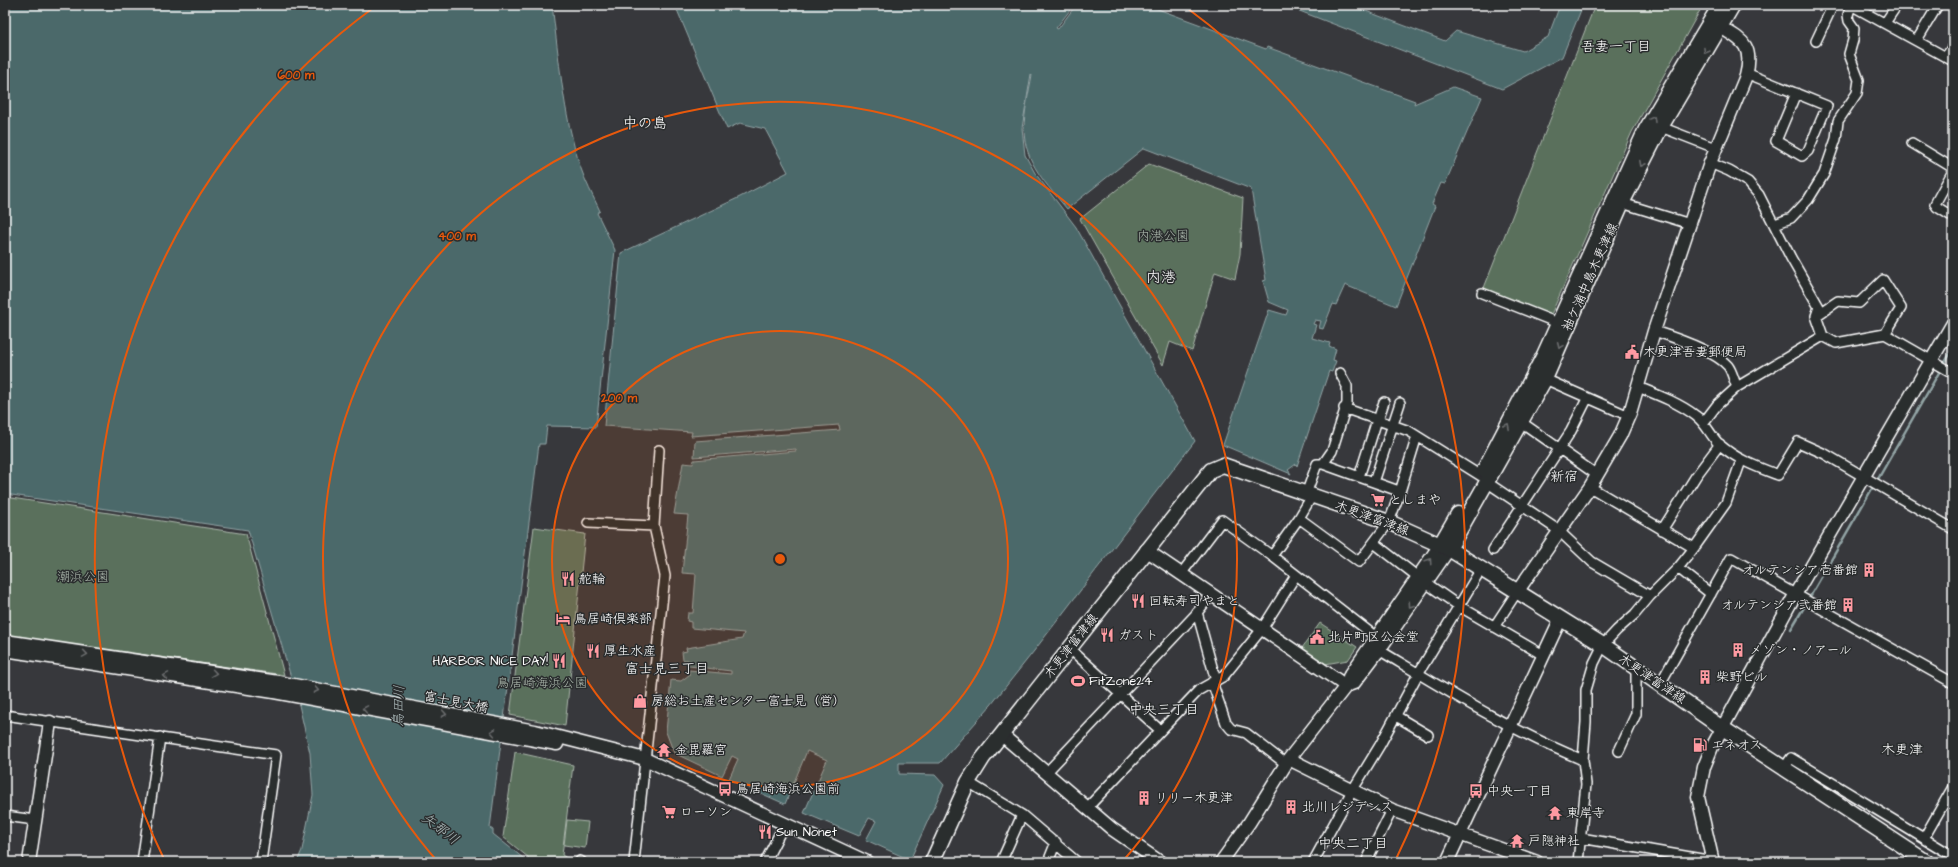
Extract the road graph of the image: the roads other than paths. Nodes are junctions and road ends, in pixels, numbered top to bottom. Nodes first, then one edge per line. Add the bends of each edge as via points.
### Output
1 (1720, 5) edge
2 (1733, 5) edge
3 (1833, 5) edge
4 (1851, 5) edge
5 (1897, 5) edge
6 (1938, 5) edge
7 (1885, 23) junction
8 (1715, 24) junction
9 (1917, 40) junction
10 (1816, 41) dead end
11 (1953, 46) edge
12 (1949, 59) edge
13 (1746, 73) junction
14 (1796, 93) junction
15 (1661, 127) junction
16 (1912, 143) dead end
17 (1715, 148) junction
18 (1710, 163) junction
19 (1953, 168) edge
20 (1953, 171) edge
21 (1622, 203) junction
22 (1953, 217) edge
23 (1690, 224) junction
24 (1775, 224) junction
25 (1482, 293) dead end
26 (1816, 316) junction
27 (1953, 322) edge
28 (1563, 325) junction
29 (1654, 330) junction
30 (1885, 334) junction
31 (1823, 336) junction
32 (1931, 361) junction
33 (1340, 372) dead end
34 (1953, 373) edge
35 (1545, 379) junction
36 (1736, 386) junction
37 (1638, 387) junction
38 (1587, 399) junction
39 (1384, 402) dead end
40 (1400, 403) dead end
41 (1344, 408) junction
42 (1629, 416) junction
43 (1377, 420) junction
44 (1521, 422) junction
45 (1704, 422) junction
46 (1392, 425) junction
47 (1417, 436) junction
48 (1720, 444) junction
49 (659, 450) dead end
50 (1559, 450) junction
51 (1741, 461) junction
52 (1323, 464) junction
53 (1597, 475) junction
54 (1359, 477) junction
55 (1863, 477) junction
56 (1484, 480) junction
57 (1374, 482) junction
58 (1590, 487) junction
59 (1309, 495) junction
60 (1399, 495) junction
61 (1522, 506) junction
62 (1300, 518) junction
63 (1390, 522) junction
64 (588, 523) dead end
65 (654, 526) junction
66 (1953, 529) edge
67 (1558, 530) junction
68 (1662, 530) junction
69 (1374, 543) junction
70 (1444, 547) junction
71 (1694, 548) junction
72 (1146, 550) junction
73 (1493, 550) dead end
74 (1272, 556) junction
75 (1678, 568) junction
76 (1481, 569) junction
77 (1181, 574) junction
78 (1296, 575) junction
79 (1422, 580) junction
80 (1517, 592) junction
81 (1796, 593) junction
82 (1212, 594) junction
83 (1711, 594) junction
84 (1650, 596) junction
85 (1459, 606) junction
86 (1198, 612) junction
87 (1560, 620) junction
88 (1494, 627) junction
89 (1262, 629) junction
90 (1376, 637) junction
91 (5, 642) edge
92 (1603, 645) junction
93 (1069, 648) junction
94 (5, 650) edge
95 (1379, 650) junction
96 (1543, 655) junction
97 (1636, 667) junction
98 (1418, 674) junction
99 (1214, 682) junction
100 (1953, 683) edge
101 (1660, 684) junction
102 (1346, 686) junction
103 (276, 687) junction
104 (1121, 693) junction
105 (5, 715) edge
106 (1396, 716) junction
107 (50, 722) junction
108 (1509, 727) junction
109 (1722, 728) junction
110 (1160, 730) junction
111 (1002, 735) junction
112 (1428, 735) dead end
113 (160, 738) junction
114 (1620, 751) dead end
115 (645, 760) junction
116 (1583, 760) junction
117 (1287, 761) junction
118 (1784, 768) junction
119 (1047, 772) junction
120 (968, 782) junction
121 (1953, 787) edge
122 (1352, 791) junction
123 (1088, 807) junction
124 (1392, 810) junction
125 (1022, 815) junction
126 (5, 816) edge
127 (35, 820) junction
128 (784, 823) junction
129 (1460, 834) junction
130 (1581, 838) junction
131 (1924, 838) junction
132 (1056, 842) junction
133 (1953, 856) edge
134 (1713, 861) edge
135 (29, 862) edge
136 (142, 862) edge
137 (261, 862) edge
138 (634, 862) edge
139 (765, 862) edge
140 (867, 862) edge
141 (932, 862) edge
142 (1001, 862) edge
143 (1048, 862) edge
144 (1076, 862) edge
145 (1160, 862) edge
146 (1221, 862) edge
147 (1313, 862) edge
148 (1366, 862) edge
149 (1447, 862) edge
150 (1537, 862) edge
151 (1578, 862) edge
152 (1927, 862) edge

1 - 8 main road, 袖ケ浦中島木更津線
2 - 8 main road, 袖ケ浦中島木更津線
3 - 10 street
4 - 7 street
4 - 24 street via 1848,15 1854,28 1849,54 1859,80 1857,93 1838,121 1836,139 1824,174 1808,200 1791,218
5 - 7 street
6 - 9 street
7 - 9 street
8 - 13 street via 1741,39 1746,46
8 -> 15 main road, 袖ケ浦中島木更津線
28 -> 8 main road, 袖ケ浦中島木更津線 via 1646,129
9 - 12 street
11 - 12 street
13 - 14 street
13 - 17 street
14 - 14 street via 1827,106 1808,150 1802,156 1776,141
15 - 17 street
15 -> 21 main road, 袖ケ浦中島木更津線
16 - 19 street
17 - 18 street
18 - 23 street
18 - 24 street via 1748,182 1759,195
20 - 22 street via 1935,204
21 - 23 street
21 - 28 main road, 袖ケ浦中島木更津線
23 - 29 street
24 - 26 street via 1819,306
25 - 28 street
26 - 30 street via 1838,300 1859,303 1883,280 1901,308
26 - 31 street
27 - 32 street
28 -> 35 main road, 袖ケ浦中島木更津線
56 -> 28 main road, 袖ケ浦中島木更津線 via 1544,354
29 - 36 street via 1709,353 1729,366
29 - 37 street
30 - 31 street via 1836,343
30 - 32 street
31 - 36 street
32 - 34 street
32 - 55 street
33 - 41 street via 1348,392
35 - 38 street
35 - 44 main road, 袖ケ浦中島木更津線
36 - 45 street
37 - 42 street
37 - 45 street via 1686,409
38 - 42 street
38 - 50 street
39 - 43 street
40 - 46 street
41 - 43 street
41 - 52 street via 1332,450
42 - 53 street
43 - 46 street
43 - 54 street
44 - 50 street
44 - 56 main road, 袖ケ浦中島木更津線
45 - 48 street
46 - 47 street
46 - 57 street
47 - 56 street
47 - 60 street
48 - 51 street
48 - 68 street via 1696,476
49 - 65 street
50 - 53 street
50 - 61 street
51 - 55 street via 1778,475 1798,442 1825,454
51 - 71 street via 1726,503
52 - 54 street
52 - 59 street via 1317,464
53 - 58 street
54 - 57 street
55 - 66 street
55 - 81 street
56 - 61 street
56 - 70 main road, 袖ケ浦中島木更津線
57 - 60 street via 1396,490
58 - 67 street
58 - 68 street
59 - 62 street
59 - 63 main road, 木更津富津線
59 - 72 main road, 木更津富津線 via 1230,467 1218,466
60 - 63 street
61 - 67 street
61 - 73 street
62 - 69 street via 1359,562
62 - 74 street
63 - 69 street
63 - 70 main road, 木更津富津線
64 - 65 street
65 - 115 street via 665,576
67 - 80 street
67 - 84 street via 1592,562
68 - 71 street
69 - 79 street
70 - 76 main road, 木更津富津線
70 - 79 street
71 - 75 street
72 - 77 street
72 - 93 main road, 木更津富津線
74 - 77 street via 1222,520
74 - 78 street
75 - 83 street
75 - 84 street
76 - 80 main road, 木更津富津線
76 - 85 street
77 - 82 street
78 - 89 street
78 - 90 street
79 - 85 street
79 - 90 street
79 -> 95 street
80 - 87 main road, 木更津富津線
80 - 88 street
81 - 83 street via 1731,558
81 - 100 street
81 - 109 street
82 - 86 street
82 - 89 street
83 - 101 street
84 - 92 street via 1636,614 1616,630
85 - 88 street
85 - 98 street
86 - 99 street
86 - 104 street
87 - 92 main road, 木更津富津線
87 - 96 street
88 - 96 street
89 - 99 street via 1224,676
89 - 102 street
90 - 102 street via 1348,678
91 -> 103 street
92 - 97 main road, 木更津富津線
92 - 116 street via 1594,663 1586,690
93 - 104 street
93 - 111 main road, 木更津富津線
103 -> 94 street
95 - 98 street
95 - 102 street via 1354,683
96 - 108 street
97 - 101 main road, 木更津富津線
97 - 114 street via 1636,714
98 - 106 street
98 - 108 street
99 - 110 street via 1199,690
99 - 117 street via 1226,723 1231,729 1246,733
101 - 109 main road, 木更津富津線
102 - 117 street
103 - 115 street, 富士見大橋 via 533,735
104 - 110 street
104 - 119 street
105 - 107 street
106 - 112 street
106 - 122 street
107 - 113 street
107 - 127 street
108 - 116 street
108 - 129 street
109 - 118 main road, 木更津富津線
109 - 134 street via 1704,767 1698,791
110 - 123 street
111 - 119 street
111 - 120 main road, 木更津富津線
113 - 136 street
113 - 137 street via 276,755
115 - 128 street, 富士見大橋
115 - 138 street
116 - 130 street via 1586,784
117 - 122 street
117 - 146 street via 1249,823
118 - 131 street via 1791,758
118 - 152 main road, 木更津富津線
119 - 123 street
120 - 125 street
120 - 141 main road, 木更津富津線
121 - 131 street
122 - 124 street
122 - 147 street
123 - 145 street via 1112,829
124 - 129 street
124 - 148 street
125 - 132 street
125 - 142 street
126 - 127 street
127 - 135 street
128 - 139 street
128 - 140 street, 富士見大橋
129 - 149 street
129 - 150 street
130 - 134 street
130 - 151 street
131 - 133 street
132 - 143 street
132 - 144 street

